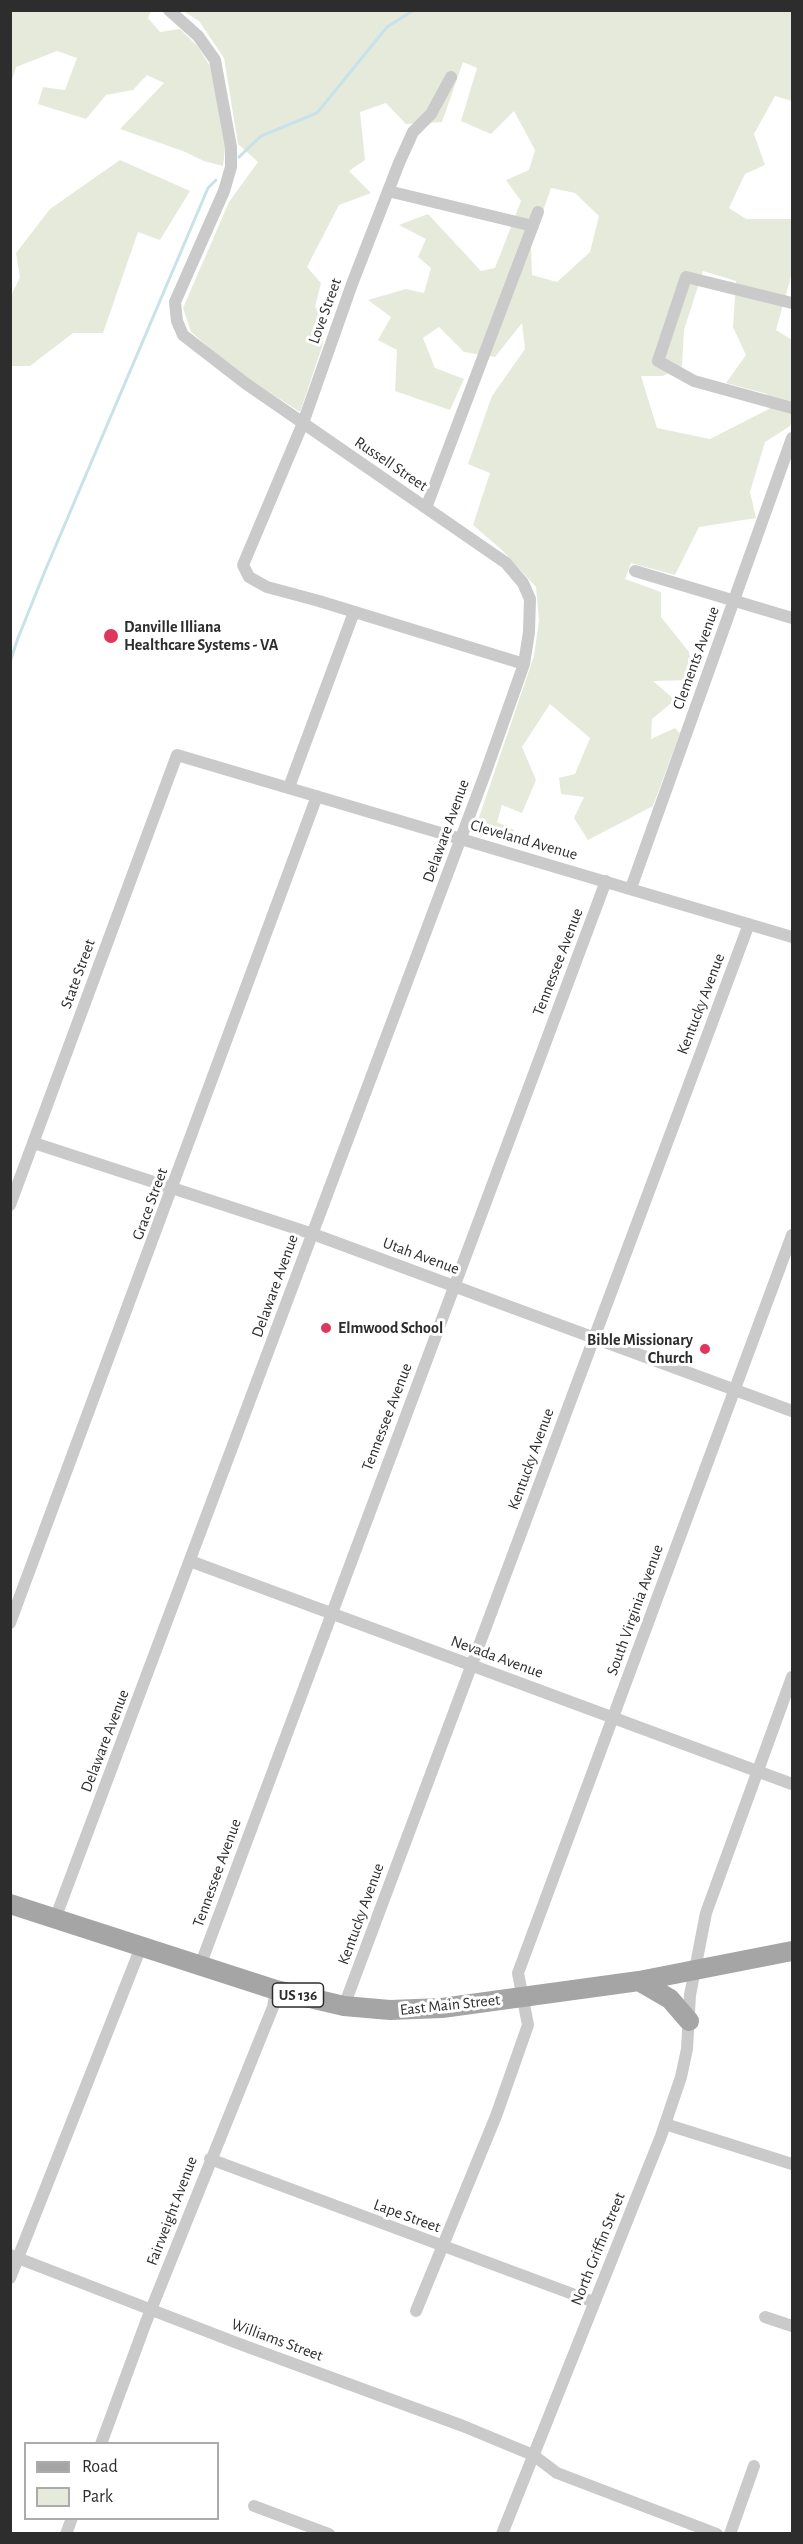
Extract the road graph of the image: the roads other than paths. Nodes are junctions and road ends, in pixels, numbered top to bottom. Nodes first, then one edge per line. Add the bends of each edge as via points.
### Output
1 (169, 10) edge
2 (451, 76) dead end
3 (388, 191) junction
4 (538, 212) dead end
5 (533, 226) junction
6 (792, 303) edge
7 (792, 408) edge
8 (303, 423) junction
9 (792, 438) edge
10 (426, 508) junction
11 (635, 570) dead end
12 (734, 600) junction
13 (354, 612) junction
14 (792, 618) edge
15 (524, 664) junction
16 (177, 755) joint
17 (289, 787) junction
18 (317, 796) junction
19 (461, 838) junction
20 (606, 881) junction
21 (631, 888) junction
22 (749, 924) junction
23 (792, 937) edge
24 (34, 1143) junction
25 (174, 1187) junction
26 (10, 1205) edge
27 (313, 1234) junction
28 (792, 1235) edge
29 (454, 1286) junction
30 (593, 1338) junction
31 (734, 1390) junction
32 (792, 1411) edge
33 (190, 1561) junction
34 (331, 1612) junction
35 (10, 1623) edge
36 (471, 1666) junction
37 (792, 1677) edge
38 (613, 1717) junction
39 (758, 1771) junction
40 (792, 1784) edge
41 (10, 1904) edge
42 (56, 1919) junction
43 (141, 1947) junction
44 (792, 1951) edge
45 (200, 1966) junction
46 (696, 1969) junction
47 (639, 1981) junction
48 (276, 1990) junction
49 (523, 1997) junction
50 (344, 2006) junction
51 (689, 2021) junction
52 (665, 2124) junction
53 (210, 2159) junction
54 (792, 2163) edge
55 (442, 2246) junction
56 (14, 2257) edge
57 (10, 2278) edge
58 (594, 2302) junction
59 (151, 2310) junction
60 (416, 2311) dead end
61 (765, 2317) dead end
62 (792, 2326) edge
63 (102, 2442) edge
64 (533, 2455) junction
65 (754, 2466) dead end
66 (254, 2506) dead end
67 (329, 2534) edge
68 (502, 2534) edge
69 (717, 2534) edge
70 (730, 2534) edge

1 - 8 street, Russell Street via 198,36 215,60 231,147 225,191 175,302 177,321 183,335
2 - 3 street, Love Street via 431,114 413,132
3 - 5 street
3 - 8 street, Love Street
4 - 5 street
5 - 10 street
6 - 7 street via 686,277 658,361 694,381
8 - 10 street, Russell Street
8 - 13 street, Love Street via 243,565 249,577 267,588
9 - 12 street, Clements Avenue
10 - 15 street, Russell Street via 506,563 523,583 530,599
11 - 12 street
12 - 14 street
12 - 21 street, Clements Avenue
13 - 15 street
13 - 17 street
15 - 19 street, Delaware Avenue
16 - 17 street, Cleveland Avenue
16 - 24 street, State Street
17 - 18 street, Cleveland Avenue
18 - 19 street, Cleveland Avenue
18 - 25 street, Grace Street
19 - 20 street, Cleveland Avenue
19 - 27 street, Delaware Avenue
20 - 21 street, Cleveland Avenue
20 - 29 street, Tennessee Avenue
21 - 22 street, Cleveland Avenue
22 - 23 street, Cleveland Avenue
22 - 30 street, Kentucky Avenue
24 - 25 street, Utah Avenue
24 - 26 street, State Street
25 - 27 street, Utah Avenue
25 - 35 street, Grace Street
27 - 29 street, Utah Avenue
27 - 33 street, Delaware Avenue
28 - 31 street, South Virginia Avenue
29 - 30 street, Utah Avenue
29 - 34 street, Tennessee Avenue
30 - 31 street, Utah Avenue
30 - 36 street, Kentucky Avenue
31 - 32 street, Utah Avenue
31 - 38 street, South Virginia Avenue
33 - 34 street, Nevada Avenue
33 - 42 street, Delaware Avenue
34 - 36 street, Nevada Avenue
34 - 45 street, Tennessee Avenue
36 - 38 street, Nevada Avenue
36 - 50 street, Kentucky Avenue
37 - 39 street, North Griffin Street
38 - 39 street, Nevada Avenue
38 - 49 street, South Virginia Avenue via 518,1973
39 - 40 street, Nevada Avenue
39 - 46 street, North Griffin Street via 706,1913
41 - 42 main road, East Main Street / US 136
42 - 43 main road, East Main Street / US 136
43 - 45 main road, East Main Street / US 136
43 - 56 street
44 - 46 main road, East Main Street / US 136
45 - 48 main road, East Main Street / US 136
46 - 47 main road, East Main Street / US 136
46 - 51 street, North Griffin Street
47 - 49 main road, East Main Street / US 136
47 - 51 main road via 670,1999
48 - 50 main road, East Main Street / US 136
48 - 53 street, Fairweight Avenue via 273,2007
49 - 50 main road, East Main Street / US 136 via 421,2010
49 - 55 street, South Virginia Avenue via 528,2025 496,2116
51 - 52 street, North Griffin Street via 681,2077
52 - 54 street
52 - 58 street, North Griffin Street
53 - 55 street, Lape Street
53 - 59 street, Fairweight Avenue
55 - 58 street, Lape Street
55 - 60 street, South Virginia Avenue
56 - 57 street
56 - 59 street, Williams Street
58 - 64 street, North Griffin Street
59 - 63 street, Fairweight Avenue
59 - 64 street, Williams Street
61 - 62 street
64 - 68 street, North Griffin Street
64 - 69 street, Williams Street via 557,2473
65 - 70 street
66 - 67 street

